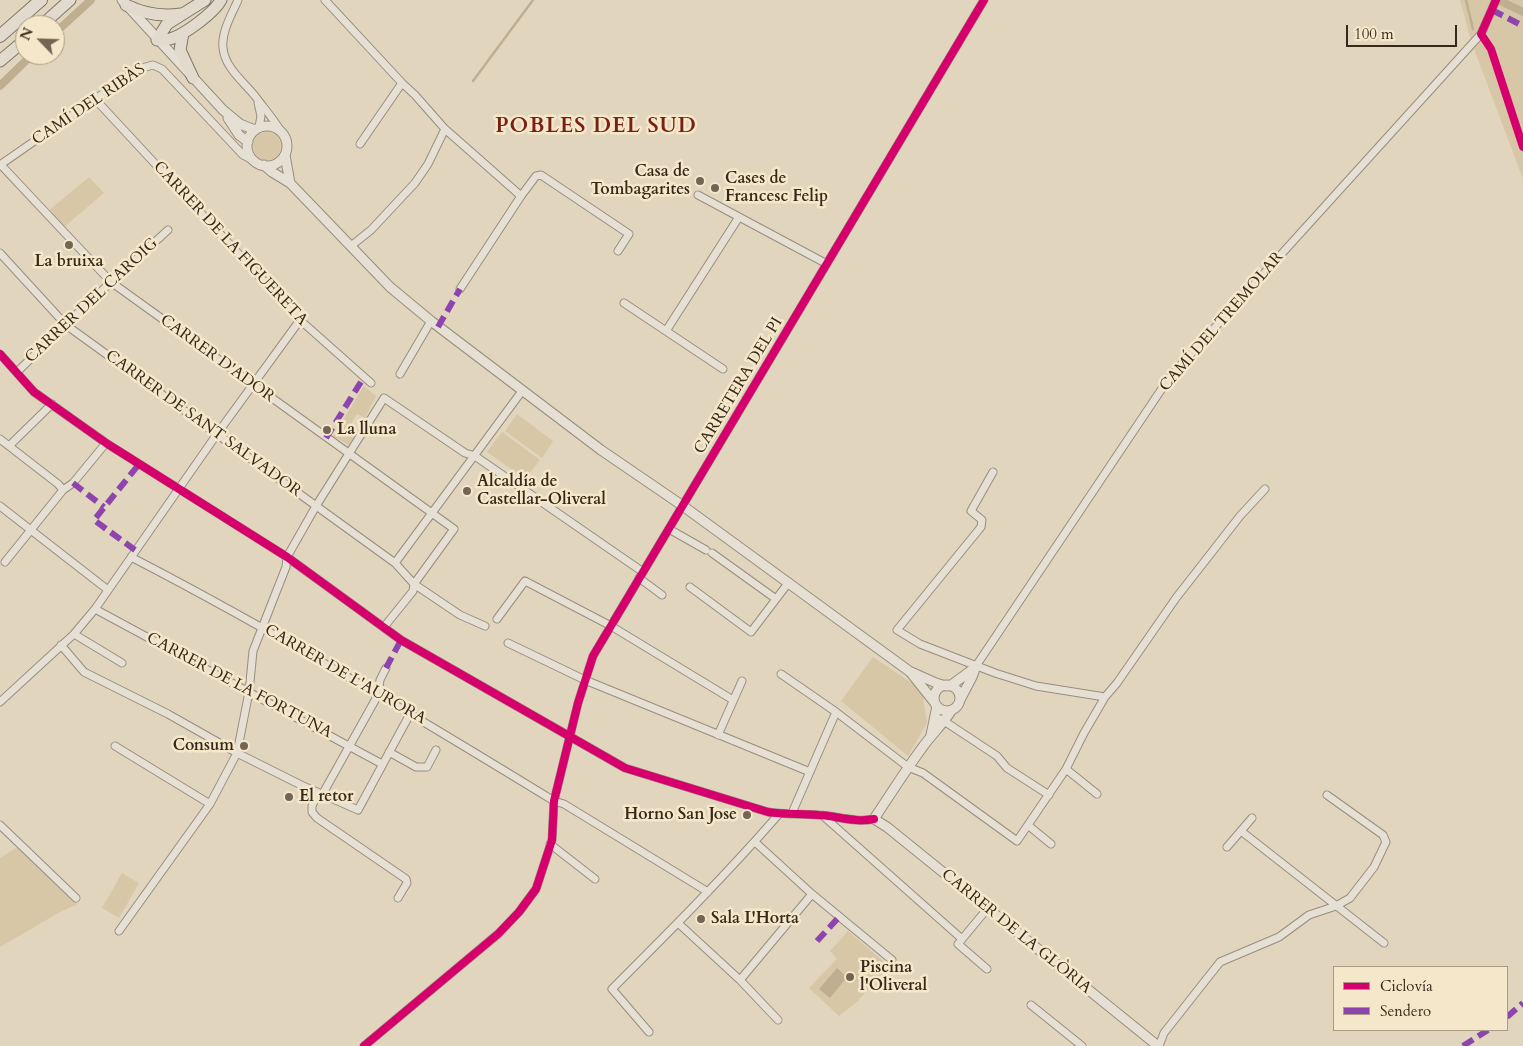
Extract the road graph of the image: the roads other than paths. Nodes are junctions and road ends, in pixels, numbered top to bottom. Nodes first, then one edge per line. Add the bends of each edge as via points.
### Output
1 (41, 0) edge
2 (70, 0) edge
3 (205, 0) edge
4 (221, 0) edge
5 (238, 0) edge
6 (325, 0) edge
7 (984, 0) edge
8 (1496, 0) edge
9 (124, 3) edge
10 (185, 13) junction
11 (53, 15) edge
12 (183, 33) junction
13 (0, 36) edge
14 (158, 40) junction
15 (15, 49) edge
16 (0, 62) edge
17 (193, 78) junction
18 (402, 83) junction
19 (95, 99) junction
20 (258, 100) junction
21 (223, 110) junction
22 (229, 119) junction
23 (217, 129) junction
24 (257, 129) junction
25 (445, 129) junction
26 (280, 130) junction
27 (248, 142) junction
28 (360, 144) dead end
29 (285, 155) junction
30 (254, 161) junction
31 (0, 165) edge
32 (264, 166) junction
33 (290, 183) junction
34 (698, 195) dead end
35 (521, 196) junction
36 (739, 217) junction
37 (168, 230) dead end
38 (350, 246) junction
39 (618, 251) dead end
40 (0, 253) edge
41 (827, 264) junction
42 (111, 282) junction
43 (460, 289) dead end
44 (624, 303) dead end
45 (300, 320) junction
46 (431, 322) junction
47 (66, 325) junction
48 (666, 331) junction
49 (0, 354) edge
50 (724, 369) dead end
51 (16, 372) junction
52 (400, 374) dead end
53 (371, 383) dead end
54 (253, 385) junction
55 (522, 391) junction
56 (52, 404) junction
57 (217, 434) junction
58 (0, 439) edge
59 (106, 443) junction
60 (10, 446) junction
61 (350, 454) junction
62 (475, 456) junction
63 (993, 472) dead end
64 (178, 489) junction
65 (1265, 489) dead end
66 (63, 490) junction
67 (0, 506) edge
68 (316, 506) junction
69 (683, 506) junction
70 (432, 514) junction
71 (669, 529) junction
72 (32, 530) junction
73 (131, 557) junction
74 (287, 557) junction
75 (5, 562) dead end
76 (395, 563) junction
77 (641, 575) junction
78 (789, 582) junction
79 (414, 584) junction
80 (690, 586) dead end
81 (108, 590) junction
82 (662, 595) dead end
83 (776, 599) junction
84 (95, 608) junction
85 (498, 619) dead end
86 (485, 626) dead end
87 (611, 626) junction
88 (263, 627) junction
89 (384, 627) junction
90 (74, 634) junction
91 (508, 643) dead end
92 (61, 645) junction
93 (122, 663) dead end
94 (976, 666) junction
95 (386, 668) dead end
96 (909, 671) junction
97 (781, 674) dead end
98 (586, 680) junction
99 (742, 681) dead end
100 (948, 686) junction
101 (249, 692) junction
102 (378, 696) junction
103 (1105, 697) junction
104 (733, 700) junction
105 (960, 700) junction
106 (0, 702) edge
107 (936, 704) junction
108 (951, 711) junction
109 (836, 712) junction
110 (410, 714) junction
111 (935, 716) junction
112 (946, 722) junction
113 (718, 734) junction
114 (931, 735) junction
115 (570, 738) junction
116 (115, 746) dead end
117 (349, 746) junction
118 (436, 750) dead end
119 (389, 752) junction
120 (237, 753) junction
121 (382, 764) junction
122 (908, 767) junction
123 (1066, 769) junction
124 (810, 772) junction
125 (320, 794) junction
126 (1097, 794) dead end
127 (1049, 795) junction
128 (1327, 795) dead end
129 (554, 801) junction
130 (210, 804) junction
131 (792, 813) junction
132 (779, 814) junction
133 (822, 815) junction
134 (1252, 818) dead end
135 (874, 819) junction
136 (0, 826) edge
137 (1029, 826) junction
138 (1241, 831) junction
139 (755, 842) junction
140 (550, 844) junction
141 (1051, 844) dead end
142 (1227, 846) dead end
143 (595, 879) dead end
144 (708, 892) junction
145 (812, 894) junction
146 (76, 898) dead end
147 (398, 898) dead end
148 (1336, 906) junction
149 (987, 909) junction
150 (678, 922) junction
151 (119, 931) dead end
152 (960, 941) junction
153 (1384, 943) dead end
154 (892, 960) dead end
155 (987, 969) dead end
156 (740, 980) junction
157 (1031, 1005) dead end
158 (778, 1020) dead end
159 (649, 1032) dead end
160 (364, 1046) edge
161 (1082, 1046) edge
162 (1159, 1046) edge

1 - 13 highway
2 - 11 highway
3 - 10 highway
4 - 12 highway via 217,7
5 - 20 street via 224,33 223,47 233,71
6 - 18 street
7 - 41 street, CARRETERA DEL PI
8 - 94 street, CAMÍ DEL TREMOLAR via 1481,34 1169,378
9 - 10 highway via 138,11 163,16
9 - 14 street
10 - 14 highway via 167,24
12 - 14 highway
12 - 17 highway via 180,50
14 - 17 street
15 - 16 highway
17 - 21 street
18 - 25 street
18 - 28 street
19 - 23 street, CAMÍ DEL RIBÀS via 153,64 162,69
19 - 31 street, CAMÍ DEL RIBÀS
19 - 45 street, CARRER DE LA FIGUERETA
20 - 24 street via 260,116
20 - 26 street
21 - 22 street
21 - 24 street via 240,124
22 - 23 street via 225,130
22 - 27 street
23 - 27 street, CAMÍ DEL RIBÀS
23 - 30 street, CAMÍ DEL RIBÀS via 242,155
24 - 26 street via 270,126
24 - 27 street
25 - 35 street
25 - 38 street via 416,183 371,230
26 - 29 street via 287,144
27 - 30 street
29 - 32 street via 278,162
29 - 33 street
30 - 32 street
31 - 42 street, CARRER D'ADOR
32 - 33 street
33 - 38 street
34 - 36 street
35 - 39 street via 536,176 541,175 629,234
35 - 43 street
36 - 41 street
36 - 48 street
37 - 42 street, CARRER DEL CAROIG
38 - 46 street
40 - 47 street, CARRER DE SANT SALVADOR
41 - 69 street, CARRETERA DEL PI
42 - 47 street, CARRER DEL CAROIG
42 - 54 street, CARRER D'ADOR
44 - 48 street
45 - 53 street, CARRER DE LA FIGUERETA
45 - 54 street
46 - 52 street
46 - 55 street
47 - 51 street, CARRER DEL CAROIG
47 - 57 street, CARRER DE SANT SALVADOR
48 - 50 street
49 - 51 street
51 - 56 street via 34,392
54 - 57 street
54 - 61 street, CARRER D'ADOR
55 - 62 street
55 - 69 street
56 - 59 street
56 - 60 street
57 - 64 street
57 - 68 street, CARRER DE SANT SALVADOR
58 - 60 street
59 - 64 street
59 - 66 street via 74,483
60 - 66 street
61 - 62 street via 384,398 465,453
61 - 68 street
61 - 70 street, CARRER D'ADOR
62 - 70 street
62 - 77 street
63 - 94 street via 971,511 982,520 981,528 897,630 920,644
64 - 73 street
64 - 74 street
65 - 103 street via 1176,598
66 - 72 street
67 - 72 street
68 - 74 street
68 - 76 street, CARRER DE SANT SALVADOR
69 - 71 street, CARRETERA DEL PI
69 - 78 street
70 - 76 street
70 - 79 street, CARRER D'ADOR via 454,529
71 - 77 street, CARRETERA DEL PI
71 - 83 street via 709,552
72 - 75 street
72 - 81 street
73 - 81 street
73 - 88 street, CARRER DE L'AURORA
74 - 88 street
74 - 89 street
76 - 79 street, CARRER DE SANT SALVADOR
77 - 82 street
77 - 87 street, CARRETERA DEL PI
78 - 83 street
78 - 96 street
79 - 86 street, CARRER DE SANT SALVADOR via 460,615
79 - 89 street via 413,591
80 - 83 street via 751,632
81 - 84 street
84 - 90 street
84 - 101 street, CARRER DE LA FORTUNA
85 - 87 street via 525,581
87 - 98 street, CARRETERA DEL PI via 593,656
87 - 104 street
88 - 101 street via 253,651
88 - 102 street, CARRER DE L'AURORA
89 - 115 street
90 - 92 street
90 - 93 street
91 - 98 street
92 - 106 street
92 - 120 street via 84,672
94 - 100 street, CAMÍ DEL TREMOLAR
94 - 103 street via 1036,686
94 - 105 street, CAMÍ DEL TREMOLAR
95 - 102 street
96 - 100 street
96 - 107 street
97 - 109 street
98 - 113 street
98 - 115 street, CARRETERA DEL PI
99 - 104 street
100 - 105 street via 958,691
100 - 107 street via 937,690
101 - 117 street, CARRER DE LA FORTUNA
101 - 120 street
102 - 110 street, CARRER DE L'AURORA
102 - 117 street
103 - 123 street
104 - 113 street
105 - 108 street
107 - 108 street via 942,710
107 - 111 street
108 - 112 street
109 - 122 street
109 - 124 street
110 - 119 street
110 - 129 street, CARRER DE L'AURORA
111 - 112 street
111 - 114 street
112 - 114 street
112 - 127 street
113 - 124 street
114 - 122 street
115 - 129 street, CARRETERA DEL PI
115 - 132 street via 625,768
116 - 130 street
117 - 121 street, CARRER DE LA FORTUNA
117 - 125 street
118 - 119 street via 427,767 416,767
119 - 121 street
120 - 125 street
120 - 130 street
121 - 125 street via 358,810
122 - 135 street
122 - 137 street via 923,773 1017,841
123 - 126 street
123 - 127 street
124 - 131 street
125 - 147 street via 312,806 312,812 318,818 406,879
127 - 137 street
128 - 148 street via 1383,835 1386,842 1362,883 1350,898
129 - 140 street, CARRETERA DEL PI
129 - 144 street, CARRER DE L'AURORA via 564,804
130 - 151 street
131 - 132 street
131 - 133 street
132 - 139 street
133 - 135 street via 865,821
133 - 152 street
134 - 138 street
135 - 149 street, CARRER DE LA GLÒRIA
136 - 146 street
137 - 141 street
138 - 142 street
138 - 148 street
139 - 144 street
139 - 145 street
140 - 143 street
140 - 160 street, CARRETERA DEL PI via 536,890 509,923
144 - 150 street
145 - 154 street
145 - 156 street
148 - 153 street
148 - 162 street via 1309,915 1279,936 1220,962 1164,1033
149 - 152 street
149 - 162 street, CARRER DE LA GLÒRIA
150 - 156 street
150 - 159 street via 612,989
152 - 155 street
156 - 158 street
157 - 161 street

